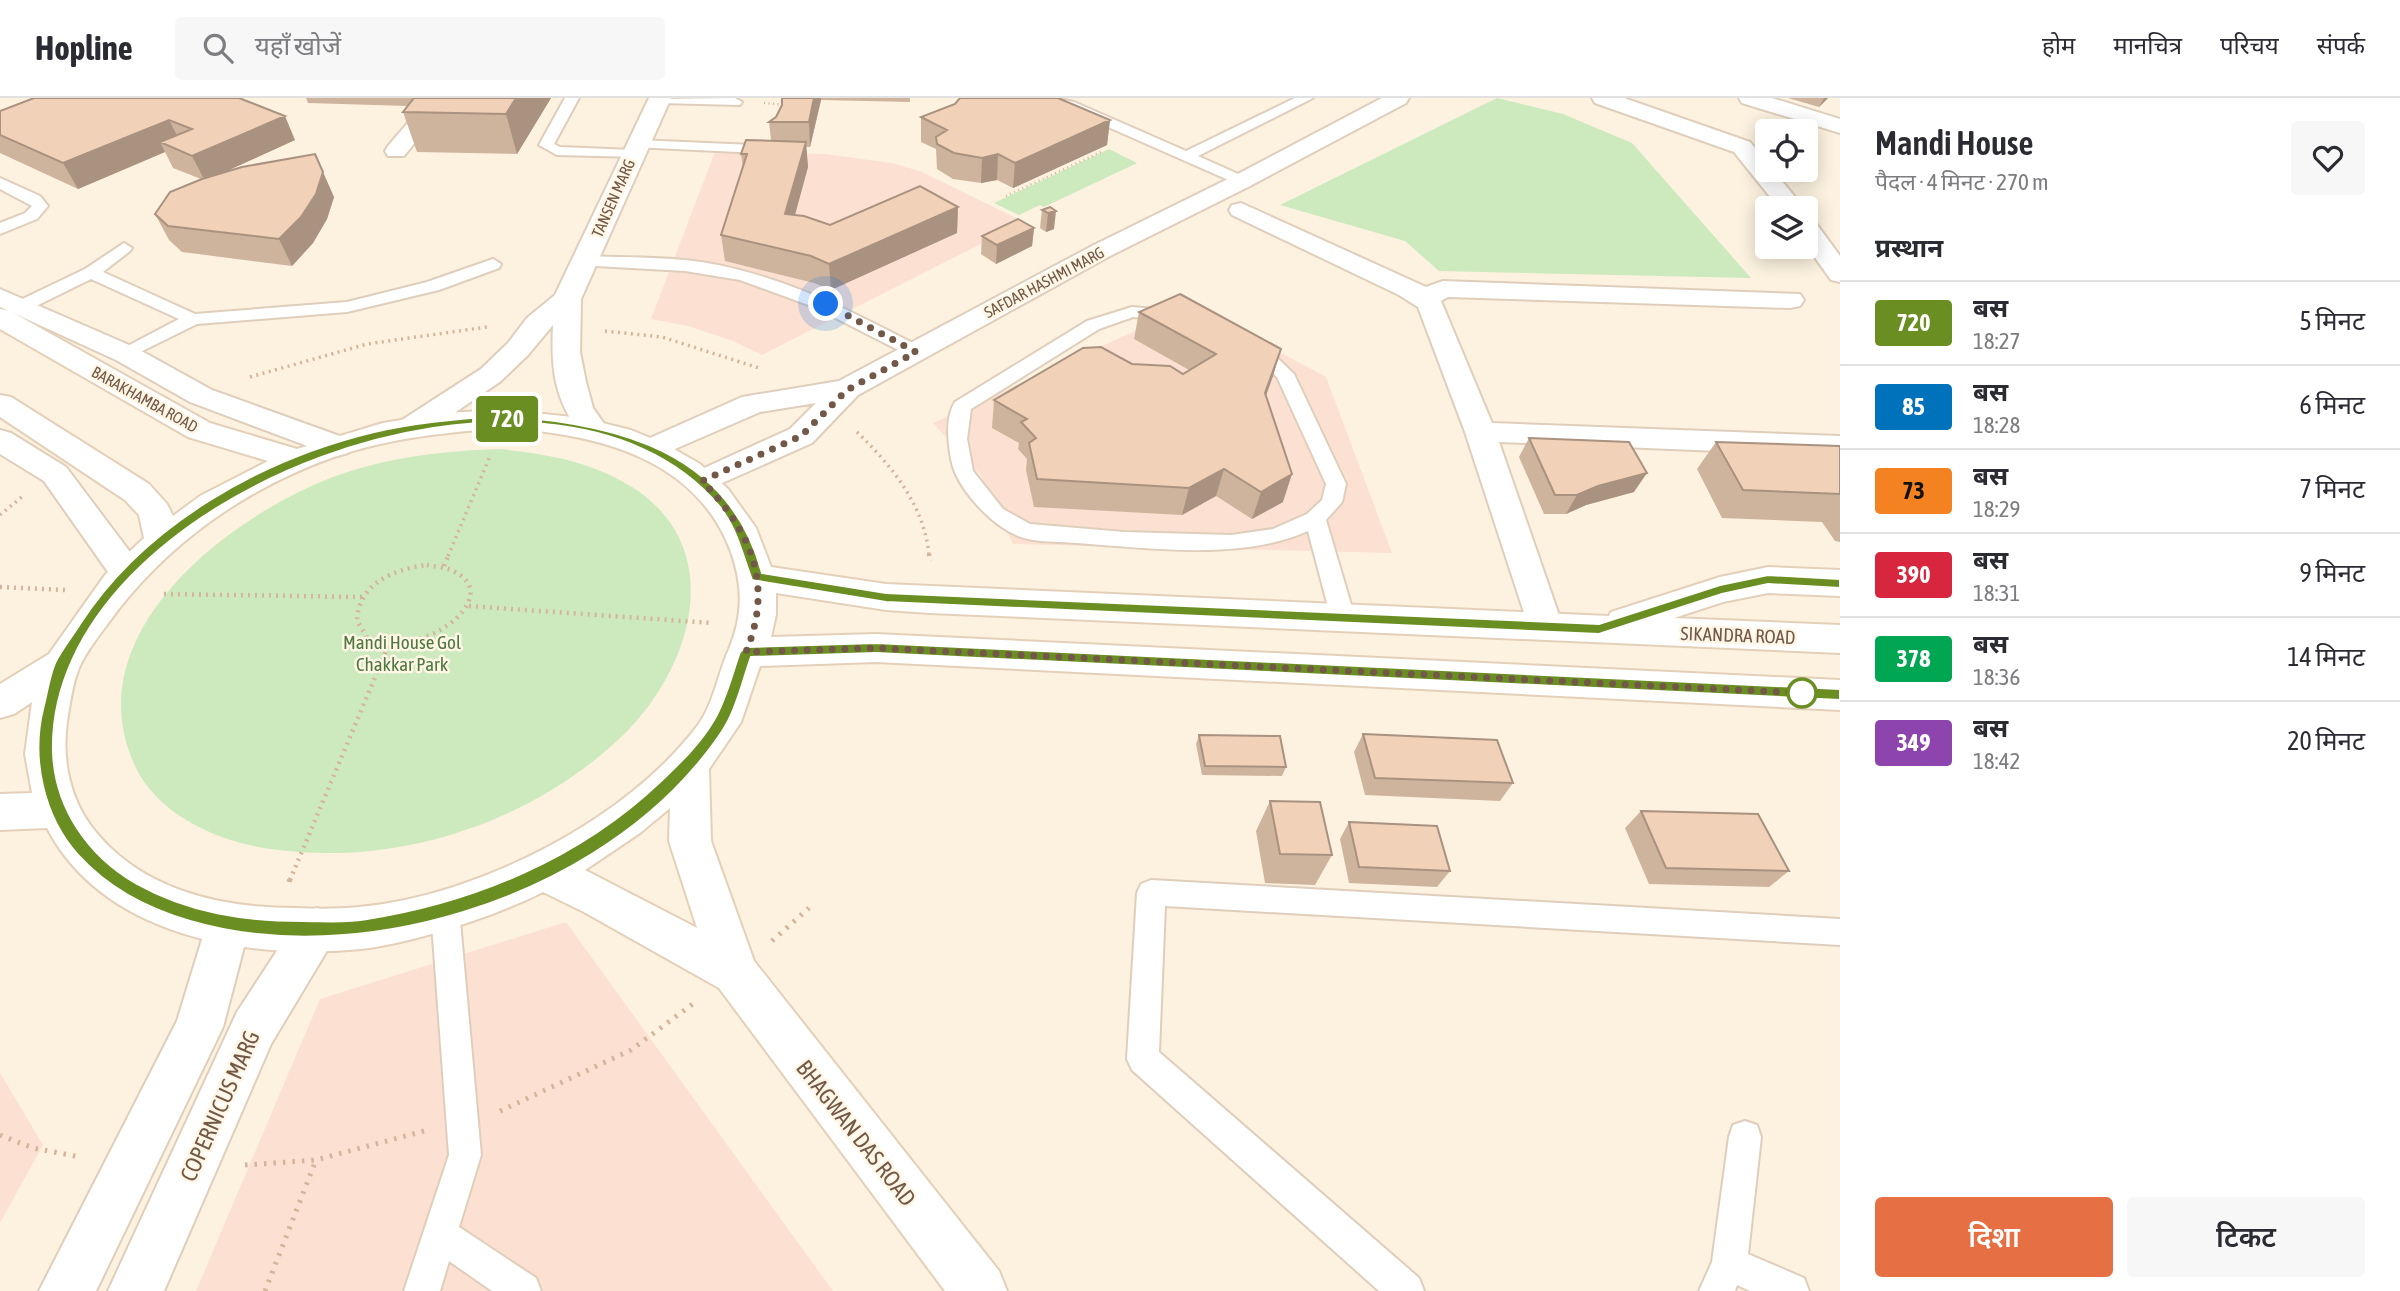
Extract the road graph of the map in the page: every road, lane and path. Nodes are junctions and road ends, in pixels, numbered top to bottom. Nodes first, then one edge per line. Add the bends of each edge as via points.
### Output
1 (440, 98) edge
2 (572, 98) edge
3 (1035, 98) edge
4 (1088, 98) edge
5 (1306, 98) edge
6 (1398, 98) edge
7 (1603, 98) edge
8 (1750, 98) edge
9 (660, 99) edge
10 (735, 102) dead end
11 (1069, 105) junction
12 (1840, 126) edge
13 (1139, 134) junction
14 (1122, 141) dead end
15 (635, 149) junction
16 (792, 150) edge
17 (396, 151) dead end
18 (1101, 151) edge
19 (1187, 156) junction
20 (0, 183) edge
21 (1006, 195) dead end
22 (1242, 196) junction
23 (1782, 196) edge
24 (0, 229) edge
25 (1818, 244) edge
26 (124, 248) dead end
27 (584, 261) junction
28 (493, 264) dead end
29 (91, 273) junction
30 (1840, 274) edge
31 (1424, 298) junction
32 (1790, 300) dead end
33 (7, 307) edge
34 (568, 313) junction
35 (193, 319) junction
36 (537, 324) junction
37 (916, 352) junction
38 (126, 354) junction
39 (201, 396) junction
40 (829, 398) junction
41 (0, 404) edge
42 (505, 419) junction
43 (413, 427) junction
44 (592, 428) junction
45 (1480, 432) junction
46 (0, 440) edge
47 (337, 446) junction
48 (1840, 446) edge
49 (652, 449) junction
50 (299, 460) junction
51 (702, 481) junction
52 (1315, 519) junction
53 (162, 541) junction
54 (444, 566) junction
55 (757, 577) junction
56 (119, 583) junction
57 (1840, 583) edge
58 (0, 587) edge
59 (363, 597) junction
60 (930, 600) junction
61 (469, 606) junction
62 (1343, 618) junction
63 (1545, 627) junction
64 (1599, 629) junction
65 (752, 639) junction
66 (1840, 639) edge
67 (389, 644) junction
68 (61, 664) junction
69 (1840, 695) edge
70 (0, 703) edge
71 (688, 764) junction
72 (58, 810) junction
73 (0, 811) edge
74 (543, 871) junction
75 (809, 908) dead end
76 (445, 910) junction
77 (248, 926) junction
78 (317, 929) junction
79 (1840, 932) edge
80 (735, 973) junction
81 (462, 1121) junction
82 (0, 1136) edge
83 (1745, 1137) dead end
84 (316, 1160) junction
85 (130, 1166) junction
86 (191, 1169) junction
87 (440, 1234) junction
88 (1723, 1277) edge
89 (67, 1291) edge
90 (136, 1291) edge
91 (265, 1291) edge
92 (422, 1291) edge
93 (523, 1291) edge
94 (979, 1291) edge
95 (1406, 1291) edge
96 (1791, 1291) edge

1 - 17 street
2 - 15 lane via 547,145 556,151
3 - 11 lane
4 - 11 lane
5 - 19 lane
6 - 22 street, SAFDAR HASHMI MARG
7 - 23 street via 1742,147
8 - 12 street
9 - 10 lane
9 - 15 street, TANSEN MARG
11 - 13 lane
13 - 14 lane
13 - 19 lane
15 - 16 lane
15 - 27 street, TANSEN MARG
18 - 21 path
19 - 22 lane
20 - 24 lane via 40,206 31,216
22 - 31 street
22 - 37 street, SAFDAR HASHMI MARG via 1101,251
25 - 30 street
26 - 29 lane
27 - 34 street, TANSEN MARG
27 - 37 lane via 716,270 771,283 826,304
28 - 35 lane via 348,307
29 - 33 lane
29 - 35 lane
31 - 32 street via 1443,289
31 - 45 street via 1436,313
33 - 38 street
33 - 50 street, BARAKHAMBA ROAD via 199,430
34 - 36 street, TANSEN MARG
34 - 40 path via 752,365
34 - 44 street, TANSEN MARG via 566,352 571,382 579,409
35 - 38 lane
36 - 39 path via 454,329 352,347 282,365
36 - 43 street, TANSEN MARG via 491,375
37 - 40 street, SAFDAR HASHMI MARG
38 - 39 street
39 - 47 street
40 - 49 street via 753,404
40 - 51 street, SAFDAR HASHMI MARG via 801,436
40 - 60 path via 906,490 930,541
41 - 53 street via 137,492 155,512
42 - 43 street
42 - 44 street
42 - 54 path
43 - 47 street
44 - 49 street
45 - 48 street
45 - 63 street
46 - 56 street via 55,474
47 - 50 street
49 - 51 street
50 - 53 street via 228,495
51 - 55 street via 737,524
52 - 52 lane via 1277,536 1231,542 1025,531 996,514 963,472 957,439 962,406 1093,325 1132,312 1171,315 1265,356 1285,374 1336,484 1332,502
52 - 62 lane
53 - 56 street
54 - 59 path via 409,567 376,583
54 - 61 path via 467,581
55 - 60 street, SIKANDRA ROAD
55 - 65 street via 759,601
56 - 58 path
56 - 59 path
56 - 68 street via 96,609
57 - 64 street via 1768,580 1720,590
59 - 67 path via 356,621 361,632
60 - 62 street, SIKANDRA ROAD
61 - 65 path
61 - 67 path via 459,619 428,639
62 - 63 street, SIKANDRA ROAD
63 - 64 street, SIKANDRA ROAD
64 - 66 street, SIKANDRA ROAD
65 - 69 street
65 - 71 street via 721,722
67 - 77 path
68 - 70 street
68 - 72 street via 46,729 46,769
71 - 74 street via 646,805 594,844
71 - 80 street, BHAGWAN DAS ROAD via 690,841
72 - 73 street
72 - 77 street via 81,848 116,880 163,906
74 - 76 street
74 - 80 street, BHAGWAN DAS ROAD
75 - 80 path
76 - 78 street via 363,928
76 - 81 lane
77 - 78 street
77 - 85 street
78 - 86 street, COPERNICUS MARG via 254,1028
79 - 95 lane via 1151,893 1143,1059
80 - 81 path via 631,1050 493,1114
80 - 94 street, BHAGWAN DAS ROAD
81 - 84 path
81 - 87 lane via 465,1155
82 - 85 path via 33,1148
83 - 88 lane
84 - 86 path
84 - 91 path
85 - 89 street
86 - 90 street, COPERNICUS MARG
87 - 92 lane
87 - 93 lane
88 - 96 lane

